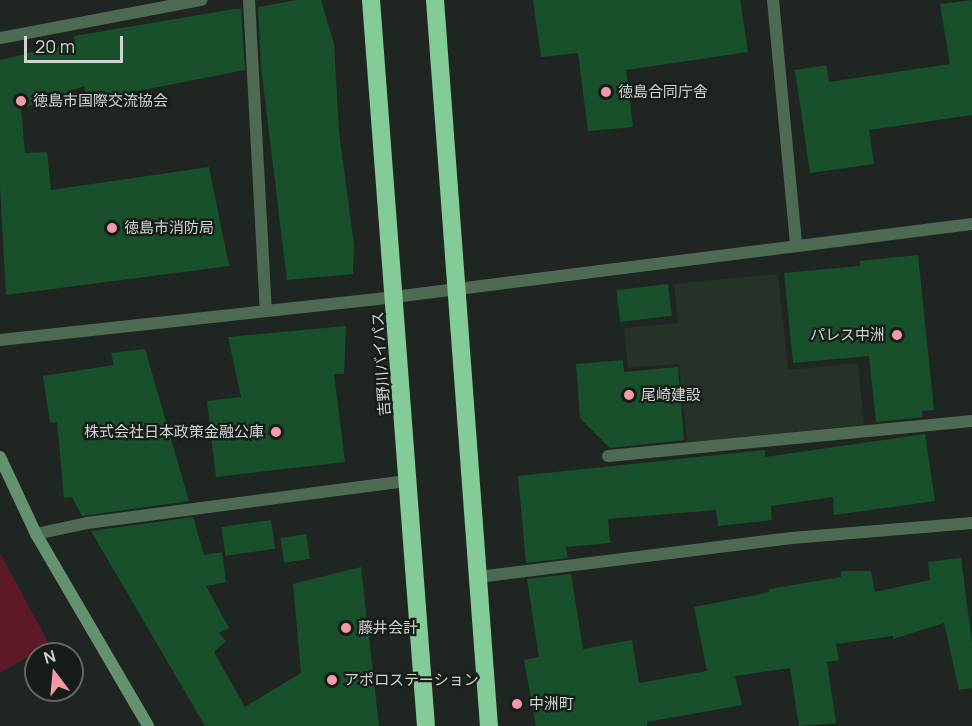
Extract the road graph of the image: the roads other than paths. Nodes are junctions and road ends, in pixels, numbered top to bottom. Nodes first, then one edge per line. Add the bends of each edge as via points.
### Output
1 (201, 0) edge
2 (249, 0) edge
3 (371, 0) edge
4 (435, 0) edge
5 (773, 0) edge
6 (0, 38) edge
7 (972, 224) edge
8 (796, 245) junction
9 (456, 289) junction
10 (394, 297) junction
11 (266, 310) junction
12 (0, 340) edge
13 (972, 421) edge
14 (608, 456) dead end
15 (0, 457) edge
16 (408, 481) junction
17 (972, 523) edge
18 (36, 534) junction
19 (478, 577) junction
20 (148, 726) edge
21 (426, 726) edge
22 (489, 726) edge

1 - 6 street
2 - 11 street
3 - 10 highway, 吉野川バイパス
4 - 9 highway
5 - 8 street
7 - 8 street
8 - 9 street
9 - 10 street
9 - 19 highway
10 - 11 street
10 - 16 highway, 吉野川バイパス
11 - 12 street
13 - 14 street
15 - 18 street
16 - 18 street
16 - 21 highway, 吉野川バイパス
17 - 19 street via 792,538
18 - 20 street
19 - 22 highway

